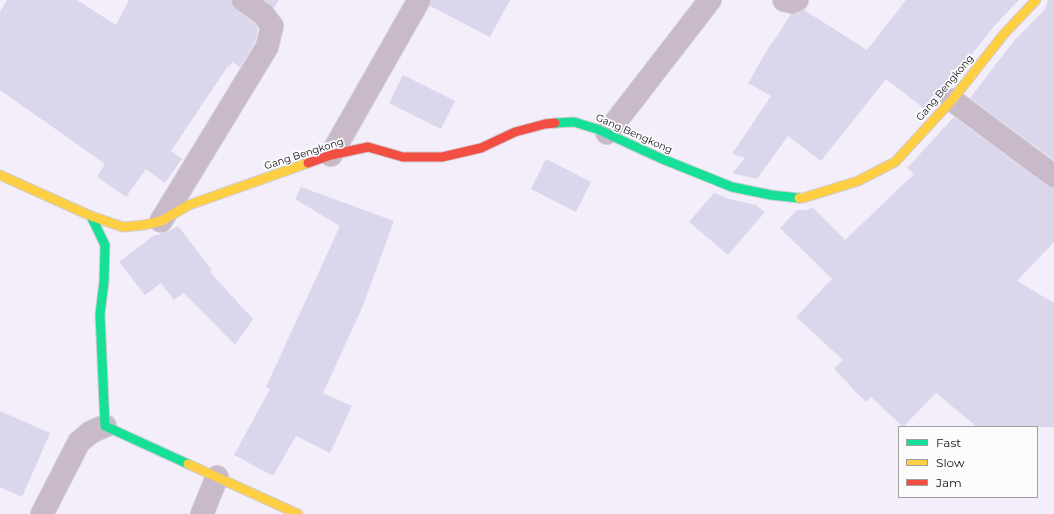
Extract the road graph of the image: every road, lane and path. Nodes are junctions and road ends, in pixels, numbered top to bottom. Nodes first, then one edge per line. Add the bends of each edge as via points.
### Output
1 (243, 0) edge
2 (419, 0) edge
3 (710, 0) edge
4 (784, 0) edge
5 (797, 0) edge
6 (1036, 0) edge
7 (952, 100) junction
8 (607, 133) junction
9 (331, 155) junction
10 (1054, 176) edge
11 (2, 179) edge
12 (91, 216) junction
13 (161, 221) junction
14 (105, 426) junction
15 (217, 477) junction
16 (42, 514) edge
17 (202, 514) edge
18 (298, 514) edge

1 - 13 street via 263,14 272,26 268,47
2 - 9 street
3 - 8 street
4 - 5 street
6 - 7 street, Gang Bengkong via 1004,34
7 - 8 street, Gang Bengkong via 895,162 858,181 803,198 732,187
7 - 10 street
8 - 9 street, Gang Bengkong via 574,122 545,124 515,132 481,148 442,157 403,157 368,147
9 - 13 street, Gang Bengkong via 189,205
11 - 12 street, Gang Bengkong
12 - 13 street, Gang Bengkong via 123,227
12 - 14 street via 105,245 100,314
14 - 15 street
14 - 16 street via 91,432 79,442
15 - 17 street
15 - 18 street

